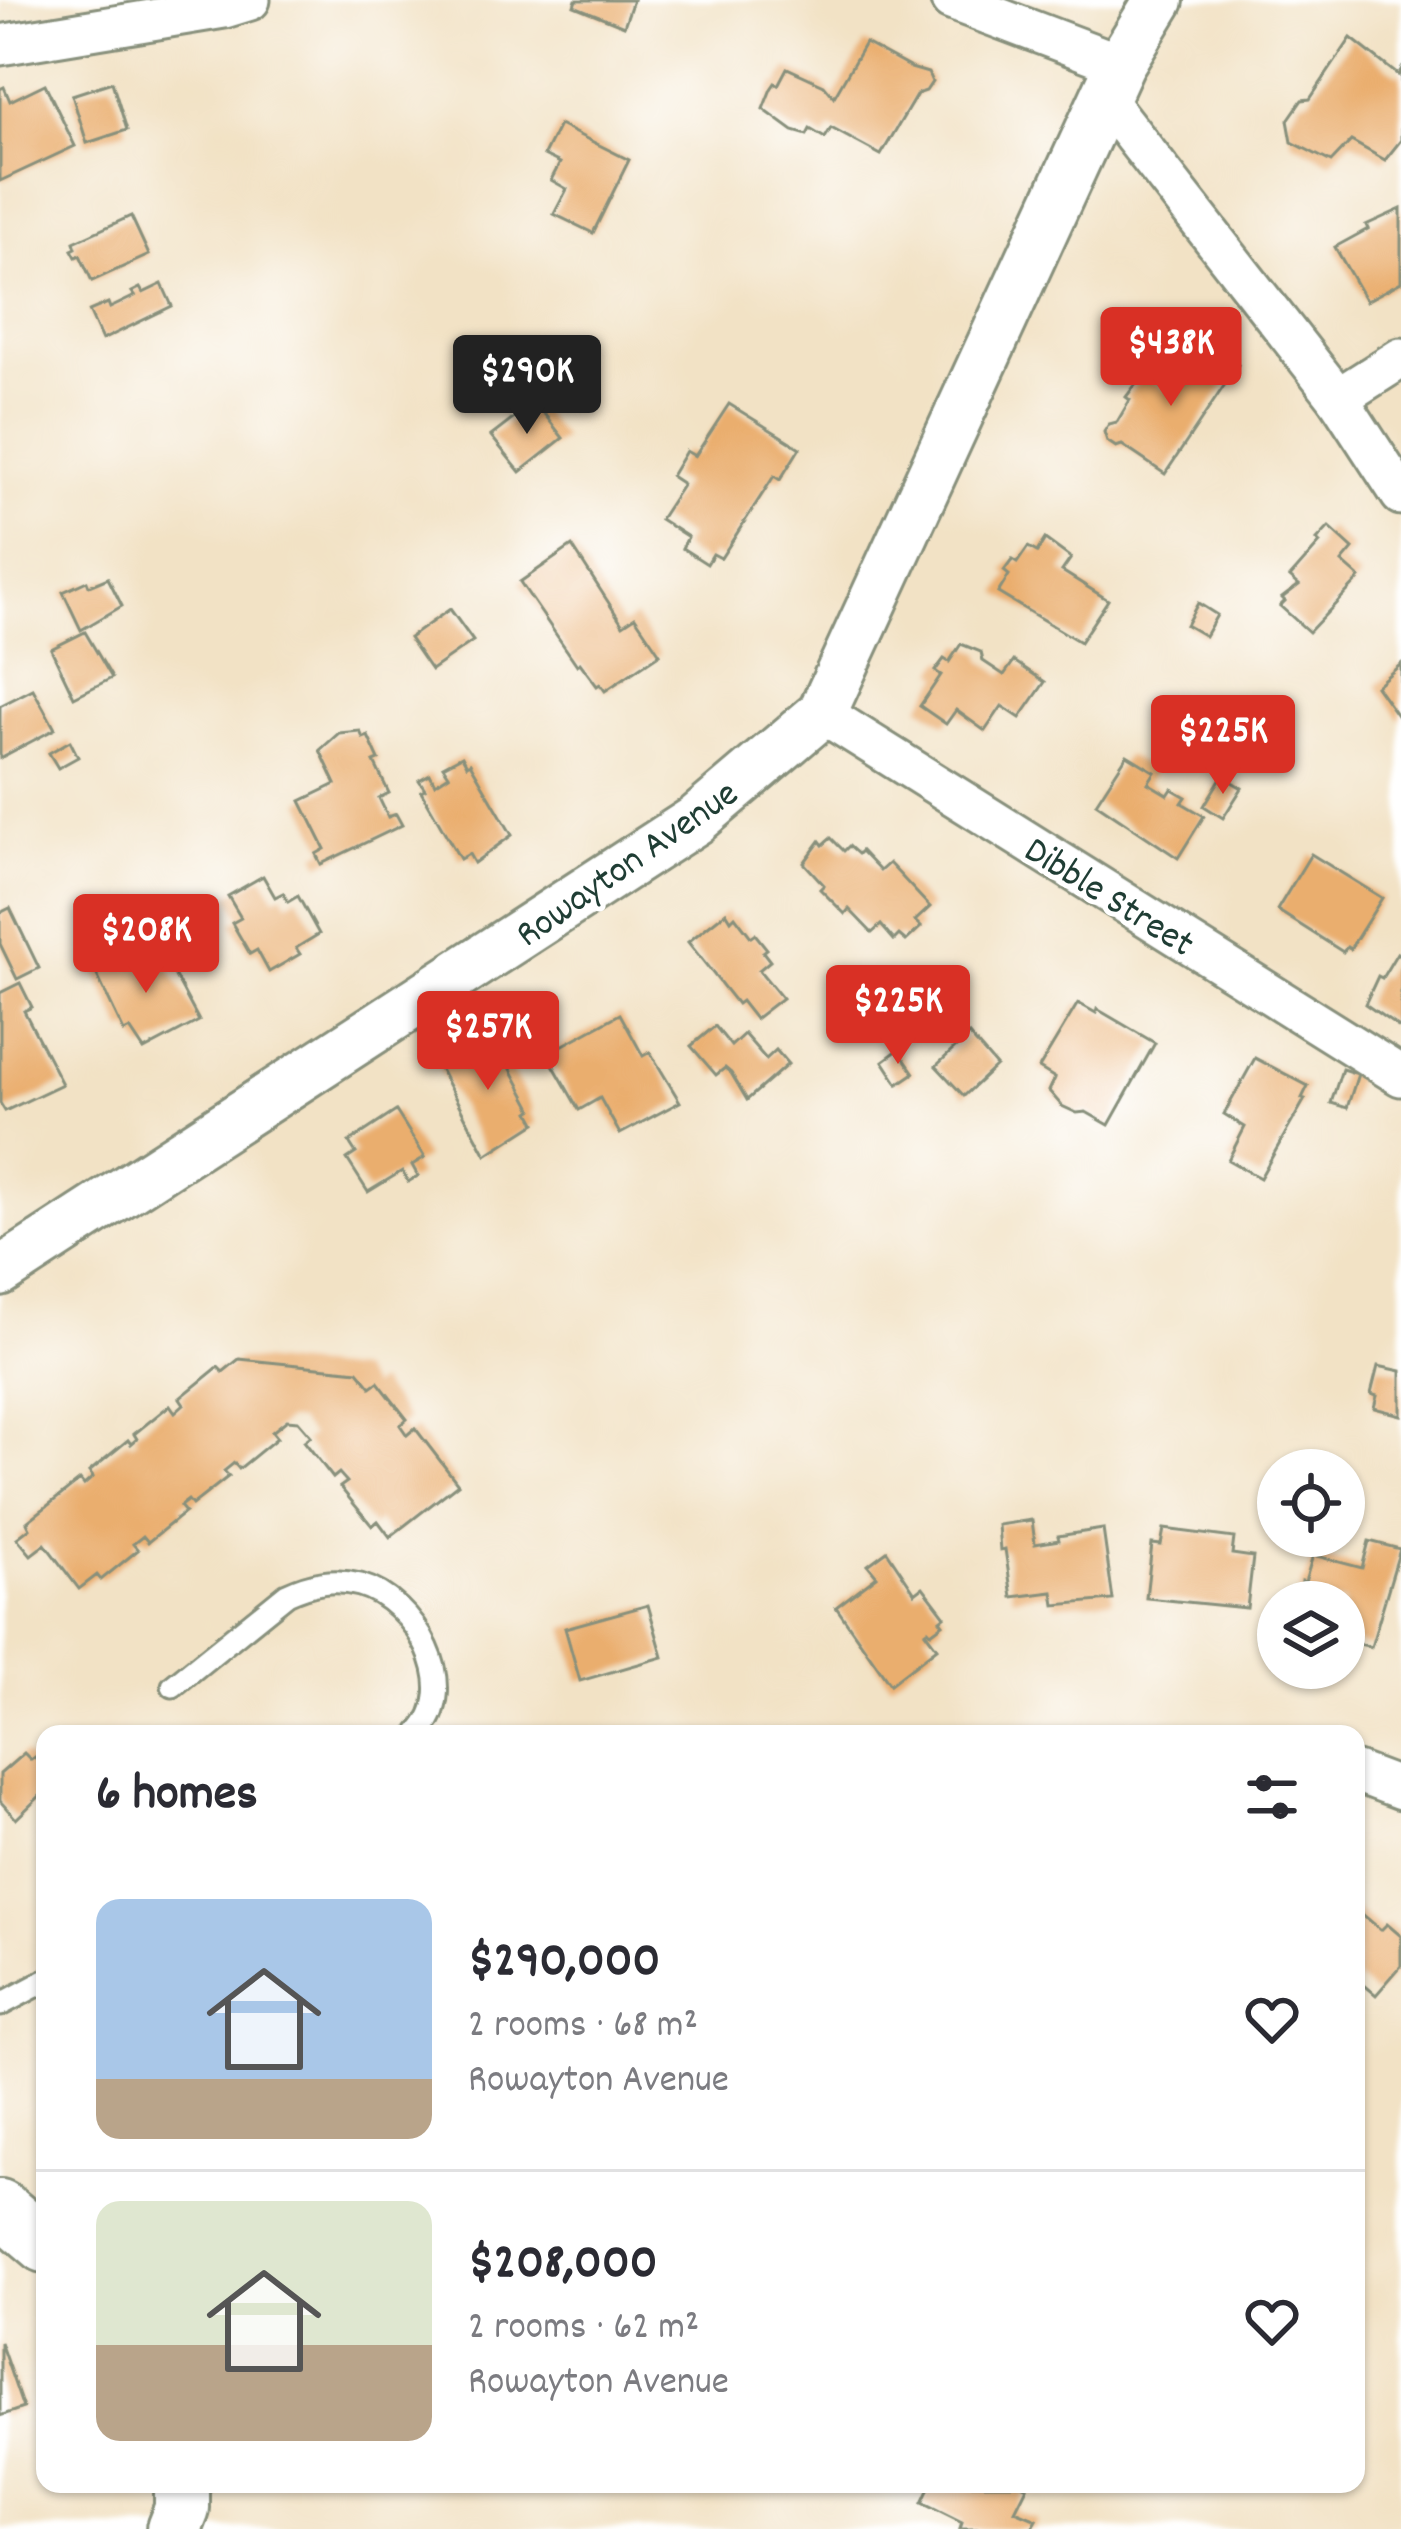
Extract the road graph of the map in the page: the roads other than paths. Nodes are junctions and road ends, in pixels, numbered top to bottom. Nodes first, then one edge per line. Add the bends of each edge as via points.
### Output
1 (951, 0) edge
2 (1159, 0) edge
3 (237, 4) edge
4 (0, 45) edge
5 (1113, 83) junction
6 (1401, 358) edge
7 (1338, 398) junction
8 (1401, 495) edge
9 (822, 713) junction
10 (1401, 1076) edge
11 (0, 1272) edge
12 (172, 1686) dead end
13 (425, 1725) edge
14 (1365, 1775) edge
15 (1401, 1789) edge
16 (36, 1986) edge
17 (0, 2005) edge
18 (0, 2207) edge
19 (36, 2237) edge
20 (182, 2493) edge
21 (174, 2529) edge

1 - 5 street
2 - 5 street, Rowayton Avenue
3 - 4 street
5 - 7 street
5 - 9 street, Rowayton Avenue
6 - 7 street
7 - 8 street
9 - 10 street, Dibble Street
9 - 11 street, Rowayton Avenue via 696,820
12 - 13 lane via 287,1594 320,1582 360,1585 384,1595 424,1641 435,1686
14 - 15 street
16 - 17 lane
18 - 19 main road
20 - 21 main road

